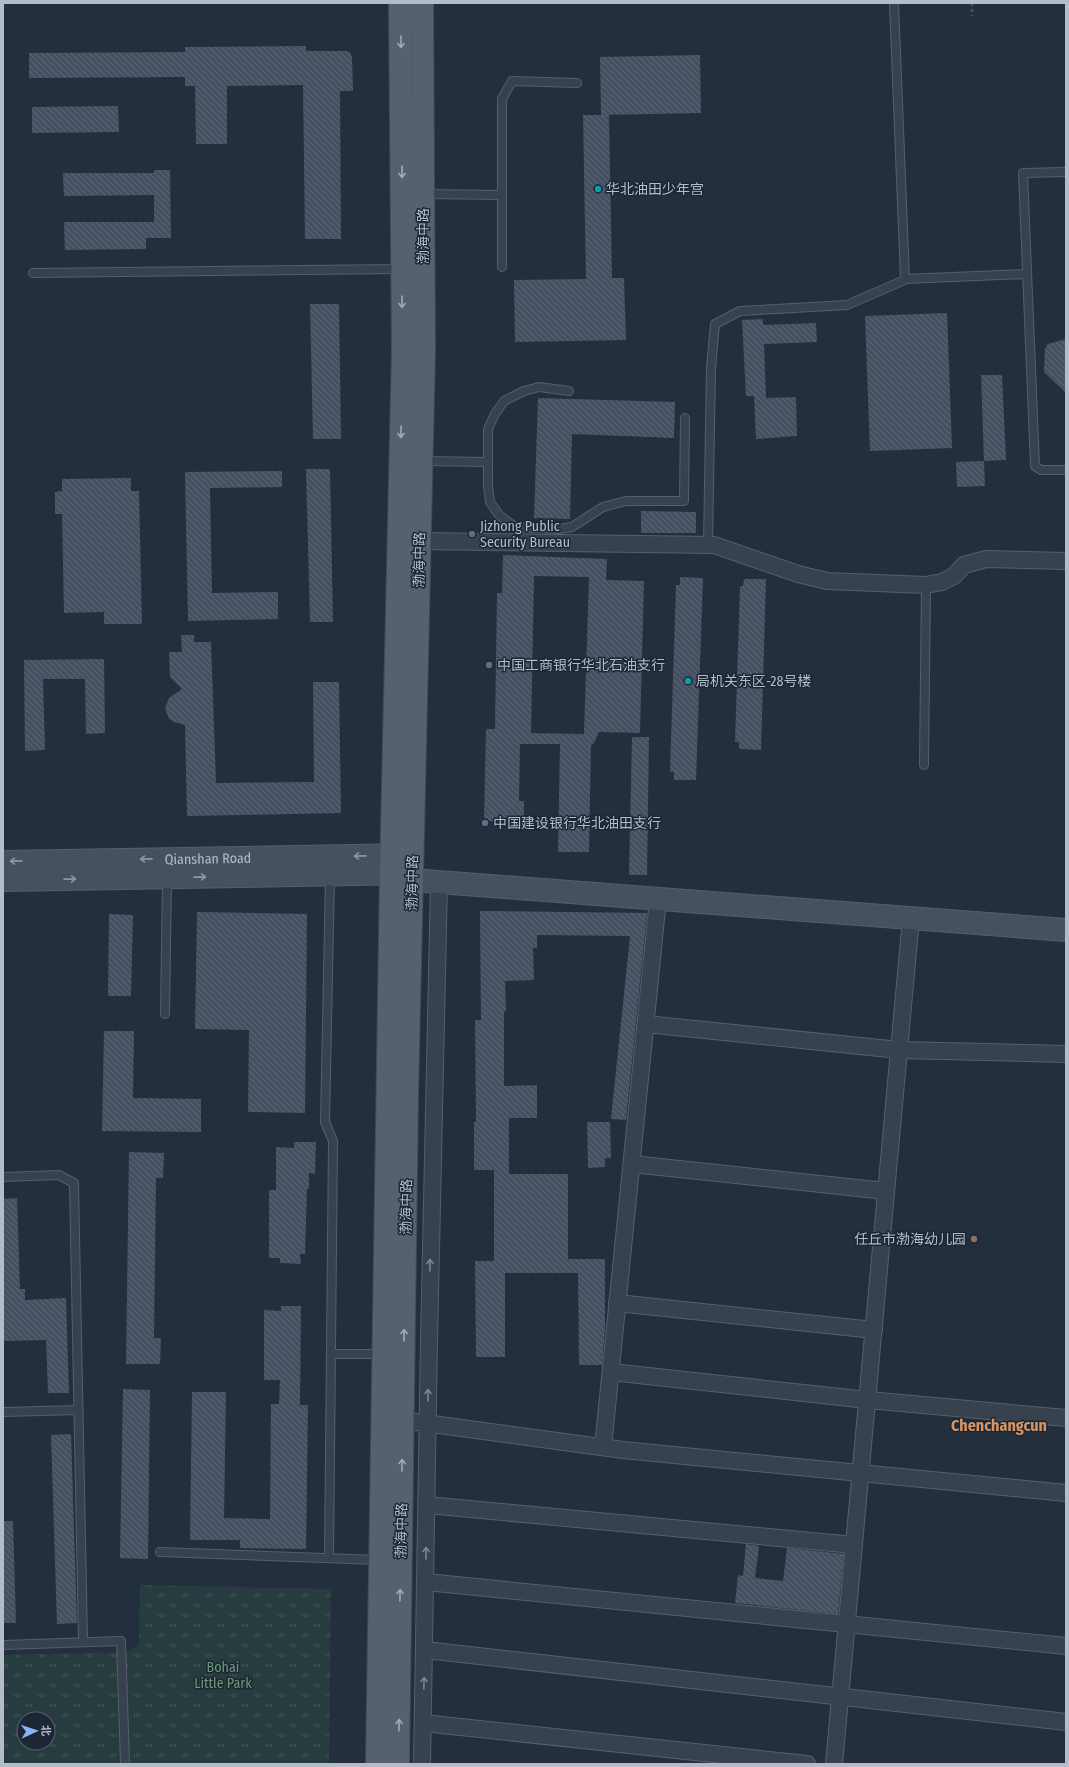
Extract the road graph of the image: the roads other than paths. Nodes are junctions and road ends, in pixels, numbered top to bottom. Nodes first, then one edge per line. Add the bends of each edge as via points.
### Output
1 (400, 3) edge
2 (422, 3) edge
3 (894, 3) edge
4 (577, 83) dead end
5 (1066, 172) edge
6 (423, 194) junction
7 (502, 195) junction
8 (502, 267) dead end
9 (402, 269) junction
10 (33, 273) dead end
11 (1027, 274) junction
12 (907, 279) junction
13 (569, 391) dead end
14 (685, 418) dead end
15 (422, 461) junction
16 (488, 462) junction
17 (1066, 470) edge
18 (420, 541) junction
19 (708, 545) junction
20 (1066, 561) edge
21 (926, 586) junction
22 (924, 764) dead end
23 (3, 862) edge
24 (391, 864) junction
25 (412, 869) junction
26 (330, 875) junction
27 (167, 877) junction
28 (3, 880) edge
29 (439, 882) junction
30 (658, 899) junction
31 (911, 918) junction
32 (1066, 930) edge
33 (165, 1014) dead end
34 (646, 1024) junction
35 (899, 1050) junction
36 (1066, 1054) edge
37 (632, 1164) junction
38 (3, 1177) edge
39 (886, 1191) junction
40 (617, 1303) junction
41 (874, 1330) junction
42 (331, 1354) junction
43 (382, 1354) junction
44 (610, 1372) junction
45 (868, 1400) junction
46 (79, 1410) junction
47 (3, 1412) edge
48 (1066, 1418) edge
49 (403, 1420) junction
50 (428, 1423) junction
51 (603, 1447) junction
52 (861, 1473) junction
53 (1066, 1493) edge
54 (427, 1505) junction
55 (854, 1546) junction
56 (160, 1552) dead end
57 (329, 1558) junction
58 (380, 1560) junction
59 (426, 1582) junction
60 (847, 1624) junction
61 (83, 1641) junction
62 (3, 1645) edge
63 (1066, 1646) edge
64 (425, 1650) junction
65 (840, 1697) junction
66 (1066, 1722) edge
67 (423, 1723) junction
68 (125, 1764) edge
69 (377, 1764) edge
70 (398, 1764) edge
71 (422, 1764) edge
72 (807, 1764) edge
73 (834, 1764) edge

1 -> 9 main road, 渤海中路
2 - 6 main road, 渤海中路
3 - 12 lane
4 - 7 lane via 512,81 502,100
5 - 11 lane via 1023,173
6 - 7 lane
6 - 15 main road, 渤海中路
7 - 8 lane
9 - 10 lane
9 -> 24 main road, 渤海中路 via 403,350
11 - 12 lane
11 - 17 lane via 1035,466 1041,470
12 - 19 lane via 847,305 740,311 715,324 711,368
13 - 16 lane via 539,387 504,401 488,429
14 - 16 lane via 684,501 626,501 603,507 572,526 546,530 515,527 499,515 490,502
15 - 16 lane
15 - 18 main road, 渤海中路
18 - 19 street
18 - 25 main road, 渤海中路
19 - 21 street via 826,582
20 - 21 street via 986,559 964,565 954,576
21 - 22 lane
24 -> 23 main road, Qianshan Road
24 - 25 main road, Qianshan Road
24 - 26 main road, Qianshan Road
24 - 43 main road, 渤海中路
25 - 29 main road, Qianshan Road
49 -> 25 main road, 渤海中路
27 -> 26 main road, Qianshan Road
26 - 42 lane via 325,1122 333,1141
28 -> 27 main road, Qianshan Road
27 - 33 lane
29 - 30 main road, Qianshan Road
50 -> 29 street
30 - 31 main road, Qianshan Road
30 - 34 street
31 - 32 main road, Qianshan Road
31 - 35 street
34 - 35 street
34 - 37 street
35 - 36 street
35 - 39 street
37 - 39 street
37 - 40 street
38 - 46 lane via 59,1175 74,1183
39 - 41 street
40 - 41 street
40 - 44 street
41 - 45 street
42 - 43 lane
42 - 57 lane
43 - 58 main road, 渤海中路
44 - 45 street
44 - 51 street
45 - 48 street
45 - 52 street
46 - 47 lane
46 - 61 lane
49 - 50 street
70 -> 49 main road, 渤海中路
50 - 51 street
50 - 54 street
51 - 52 street
52 - 53 street
52 - 55 street
54 - 55 street
59 -> 54 street
55 - 60 street
56 - 57 lane
57 - 58 lane
58 - 69 main road, 渤海中路
59 - 60 street
59 - 64 street
60 - 63 street
60 - 65 street
61 - 62 lane
61 - 68 lane via 121,1641
64 - 65 street
67 -> 64 street
65 - 66 street
65 - 73 street
67 - 71 street
67 - 72 street

